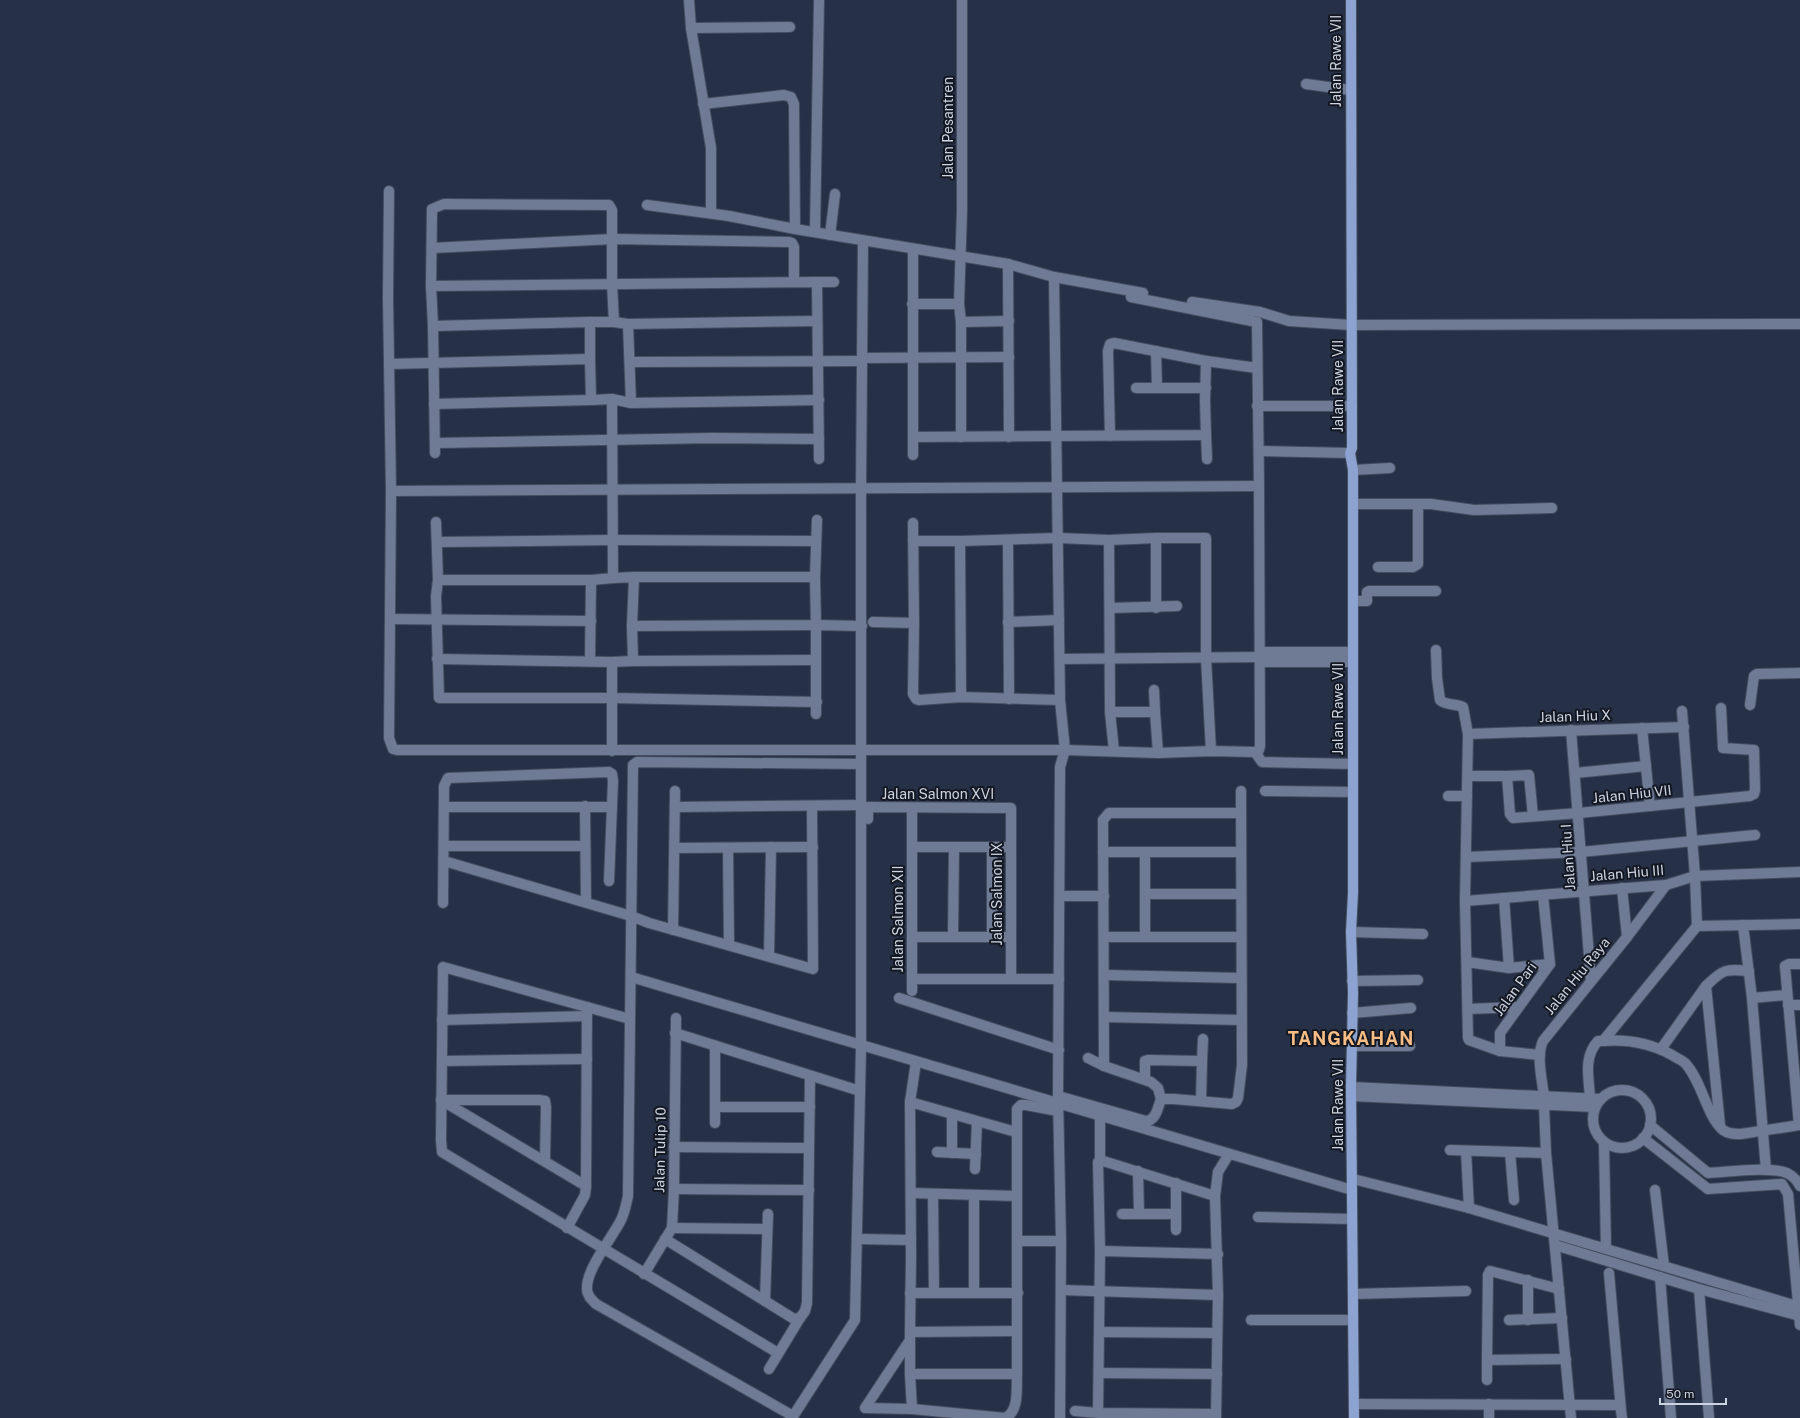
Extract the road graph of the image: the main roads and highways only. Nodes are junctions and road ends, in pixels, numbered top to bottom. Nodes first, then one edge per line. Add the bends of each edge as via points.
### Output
1 (1351, 0) edge
2 (1354, 1418) edge

1 - 2 main road, Jalan Rawe VII via 1350,453 1353,504 1353,893 1350,932

